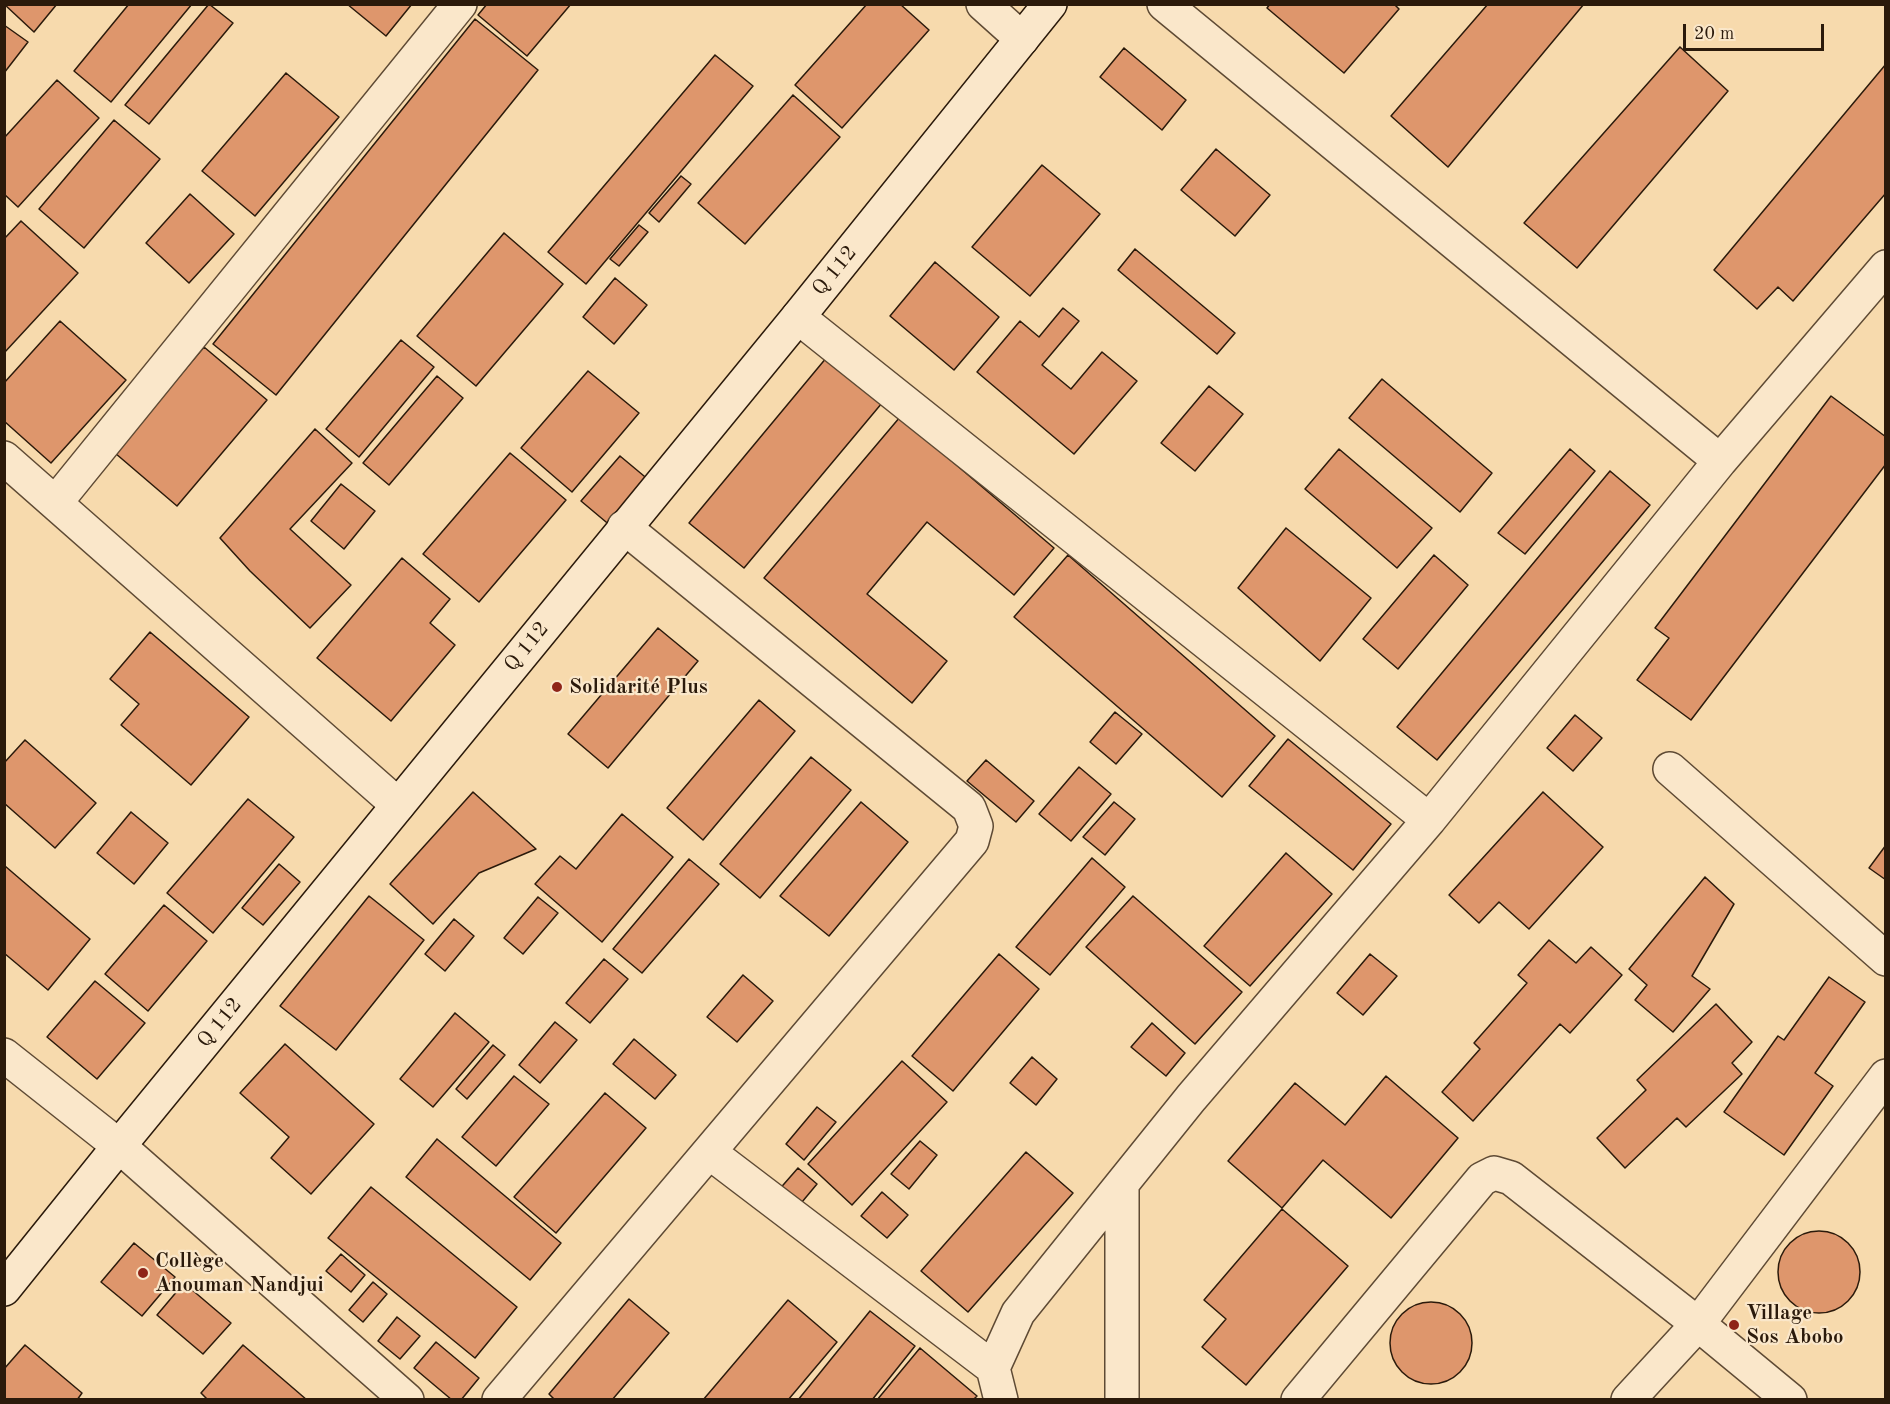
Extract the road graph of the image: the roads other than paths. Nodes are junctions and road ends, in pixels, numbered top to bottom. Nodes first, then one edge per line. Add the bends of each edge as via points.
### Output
1 (460, 4) edge
2 (983, 4) edge
3 (1050, 4) edge
4 (1164, 4) edge
5 (1022, 39) junction
6 (1886, 267) edge
7 (798, 317) junction
8 (4, 458) edge
9 (1720, 461) junction
10 (56, 502) junction
11 (624, 527) junction
12 (1670, 769) dead end
13 (398, 806) junction
14 (1429, 820) junction
15 (1886, 959) edge
16 (4, 1055) edge
17 (1886, 1076) edge
18 (119, 1146) junction
19 (709, 1152) junction
20 (1122, 1184) junction
21 (4, 1289) edge
22 (1698, 1324) junction
23 (993, 1368) junction
24 (407, 1400) edge
25 (499, 1400) edge
26 (1001, 1400) edge
27 (1122, 1400) edge
28 (1298, 1400) edge
29 (1628, 1400) edge
30 (1790, 1400) edge

1 - 10 street
2 - 5 street
3 - 5 street, Q 112
4 - 9 street
5 - 7 street, Q 112
6 - 9 street
7 - 11 street, Q 112
7 - 14 street
8 - 10 street
9 - 14 street
10 - 13 street
11 - 13 street, Q 112
11 - 19 street via 969,808 976,826 972,841
12 - 15 street
13 - 18 street, Q 112
14 - 20 street
16 - 18 street
17 - 22 street
18 - 21 street, Q 112
18 - 24 street
19 - 23 street
19 - 25 street
20 - 23 street via 1018,1312
20 - 27 street
22 - 28 street via 1511,1178 1494,1173 1482,1179
22 - 29 street
22 - 30 street
23 - 26 street

